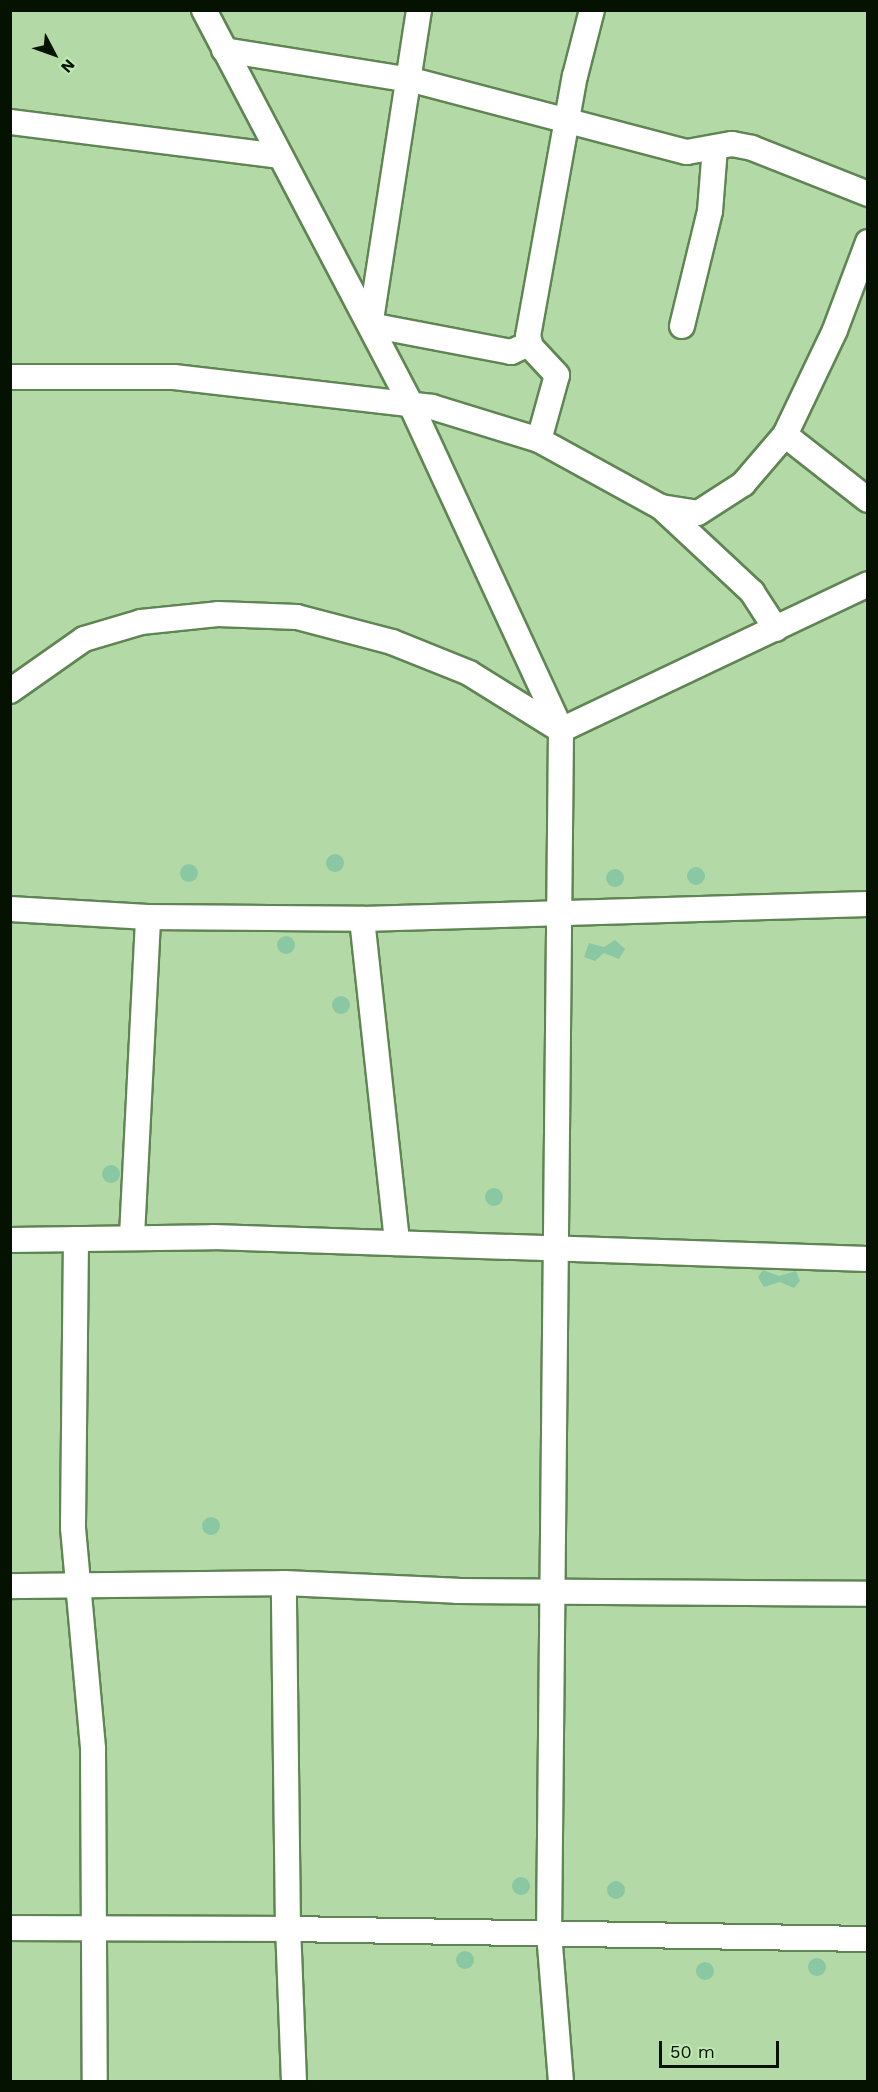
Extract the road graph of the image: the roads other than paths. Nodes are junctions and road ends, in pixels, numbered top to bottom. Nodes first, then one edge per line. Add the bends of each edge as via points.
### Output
1 (204, 10) edge
2 (419, 10) edge
3 (592, 10) edge
4 (224, 50) junction
5 (412, 80) junction
6 (567, 119) junction
7 (10, 122) edge
8 (715, 147) junction
9 (279, 156) junction
10 (867, 194) edge
11 (867, 242) edge
12 (370, 325) junction
13 (682, 326) dead end
14 (529, 344) junction
15 (10, 377) edge
16 (411, 405) junction
17 (785, 435) junction
18 (539, 440) junction
19 (867, 500) edge
20 (661, 507) junction
21 (867, 584) edge
22 (776, 629) junction
23 (10, 691) edge
24 (561, 730) junction
25 (867, 904) edge
26 (10, 909) edge
27 (559, 911) junction
28 (148, 917) junction
29 (362, 919) junction
30 (132, 1236) junction
31 (76, 1239) junction
32 (10, 1240) edge
33 (398, 1243) junction
34 (560, 1251) junction
35 (867, 1259) edge
36 (284, 1583) junction
37 (10, 1586) edge
38 (81, 1588) junction
39 (554, 1589) junction
40 (867, 1594) edge
41 (10, 1928) edge
42 (96, 1929) junction
43 (288, 1929) junction
44 (549, 1933) junction
45 (867, 1939) edge
46 (95, 2082) edge
47 (294, 2082) edge
48 (561, 2082) edge

1 - 4 street
2 - 5 street
3 - 6 street
4 - 5 street
4 - 9 street
5 - 6 street
5 - 12 street
6 - 8 street via 687,152
6 - 14 street
7 - 9 street
8 - 10 street via 752,148
8 - 13 street via 710,211
9 - 12 street
11 - 17 street via 835,330
12 - 14 street via 511,352
12 - 16 street
14 - 18 street via 557,375
15 - 16 street via 174,377
16 - 18 street
16 - 24 street
17 - 19 street
17 - 20 street via 743,484 710,510
18 - 20 street
20 - 22 street via 745,586
21 - 22 street
22 - 24 street
23 - 24 street via 84,639 141,622 218,614 297,617 392,642 469,673
24 - 27 street
25 - 27 street
26 - 28 street
27 - 29 street
27 - 34 street
28 - 29 street
28 - 30 street
29 - 33 street
30 - 31 street
30 - 33 street
31 - 32 street
31 - 38 street via 72,1446 75,1568
33 - 34 street
34 - 35 street
34 - 39 street
36 - 38 street
36 - 39 street
36 - 43 street
37 - 38 street
38 - 42 street via 93,1749
39 - 40 street
39 - 44 street
41 - 42 street
42 - 43 street
42 - 46 street
43 - 44 street
43 - 47 street
44 - 45 street
44 - 48 street

